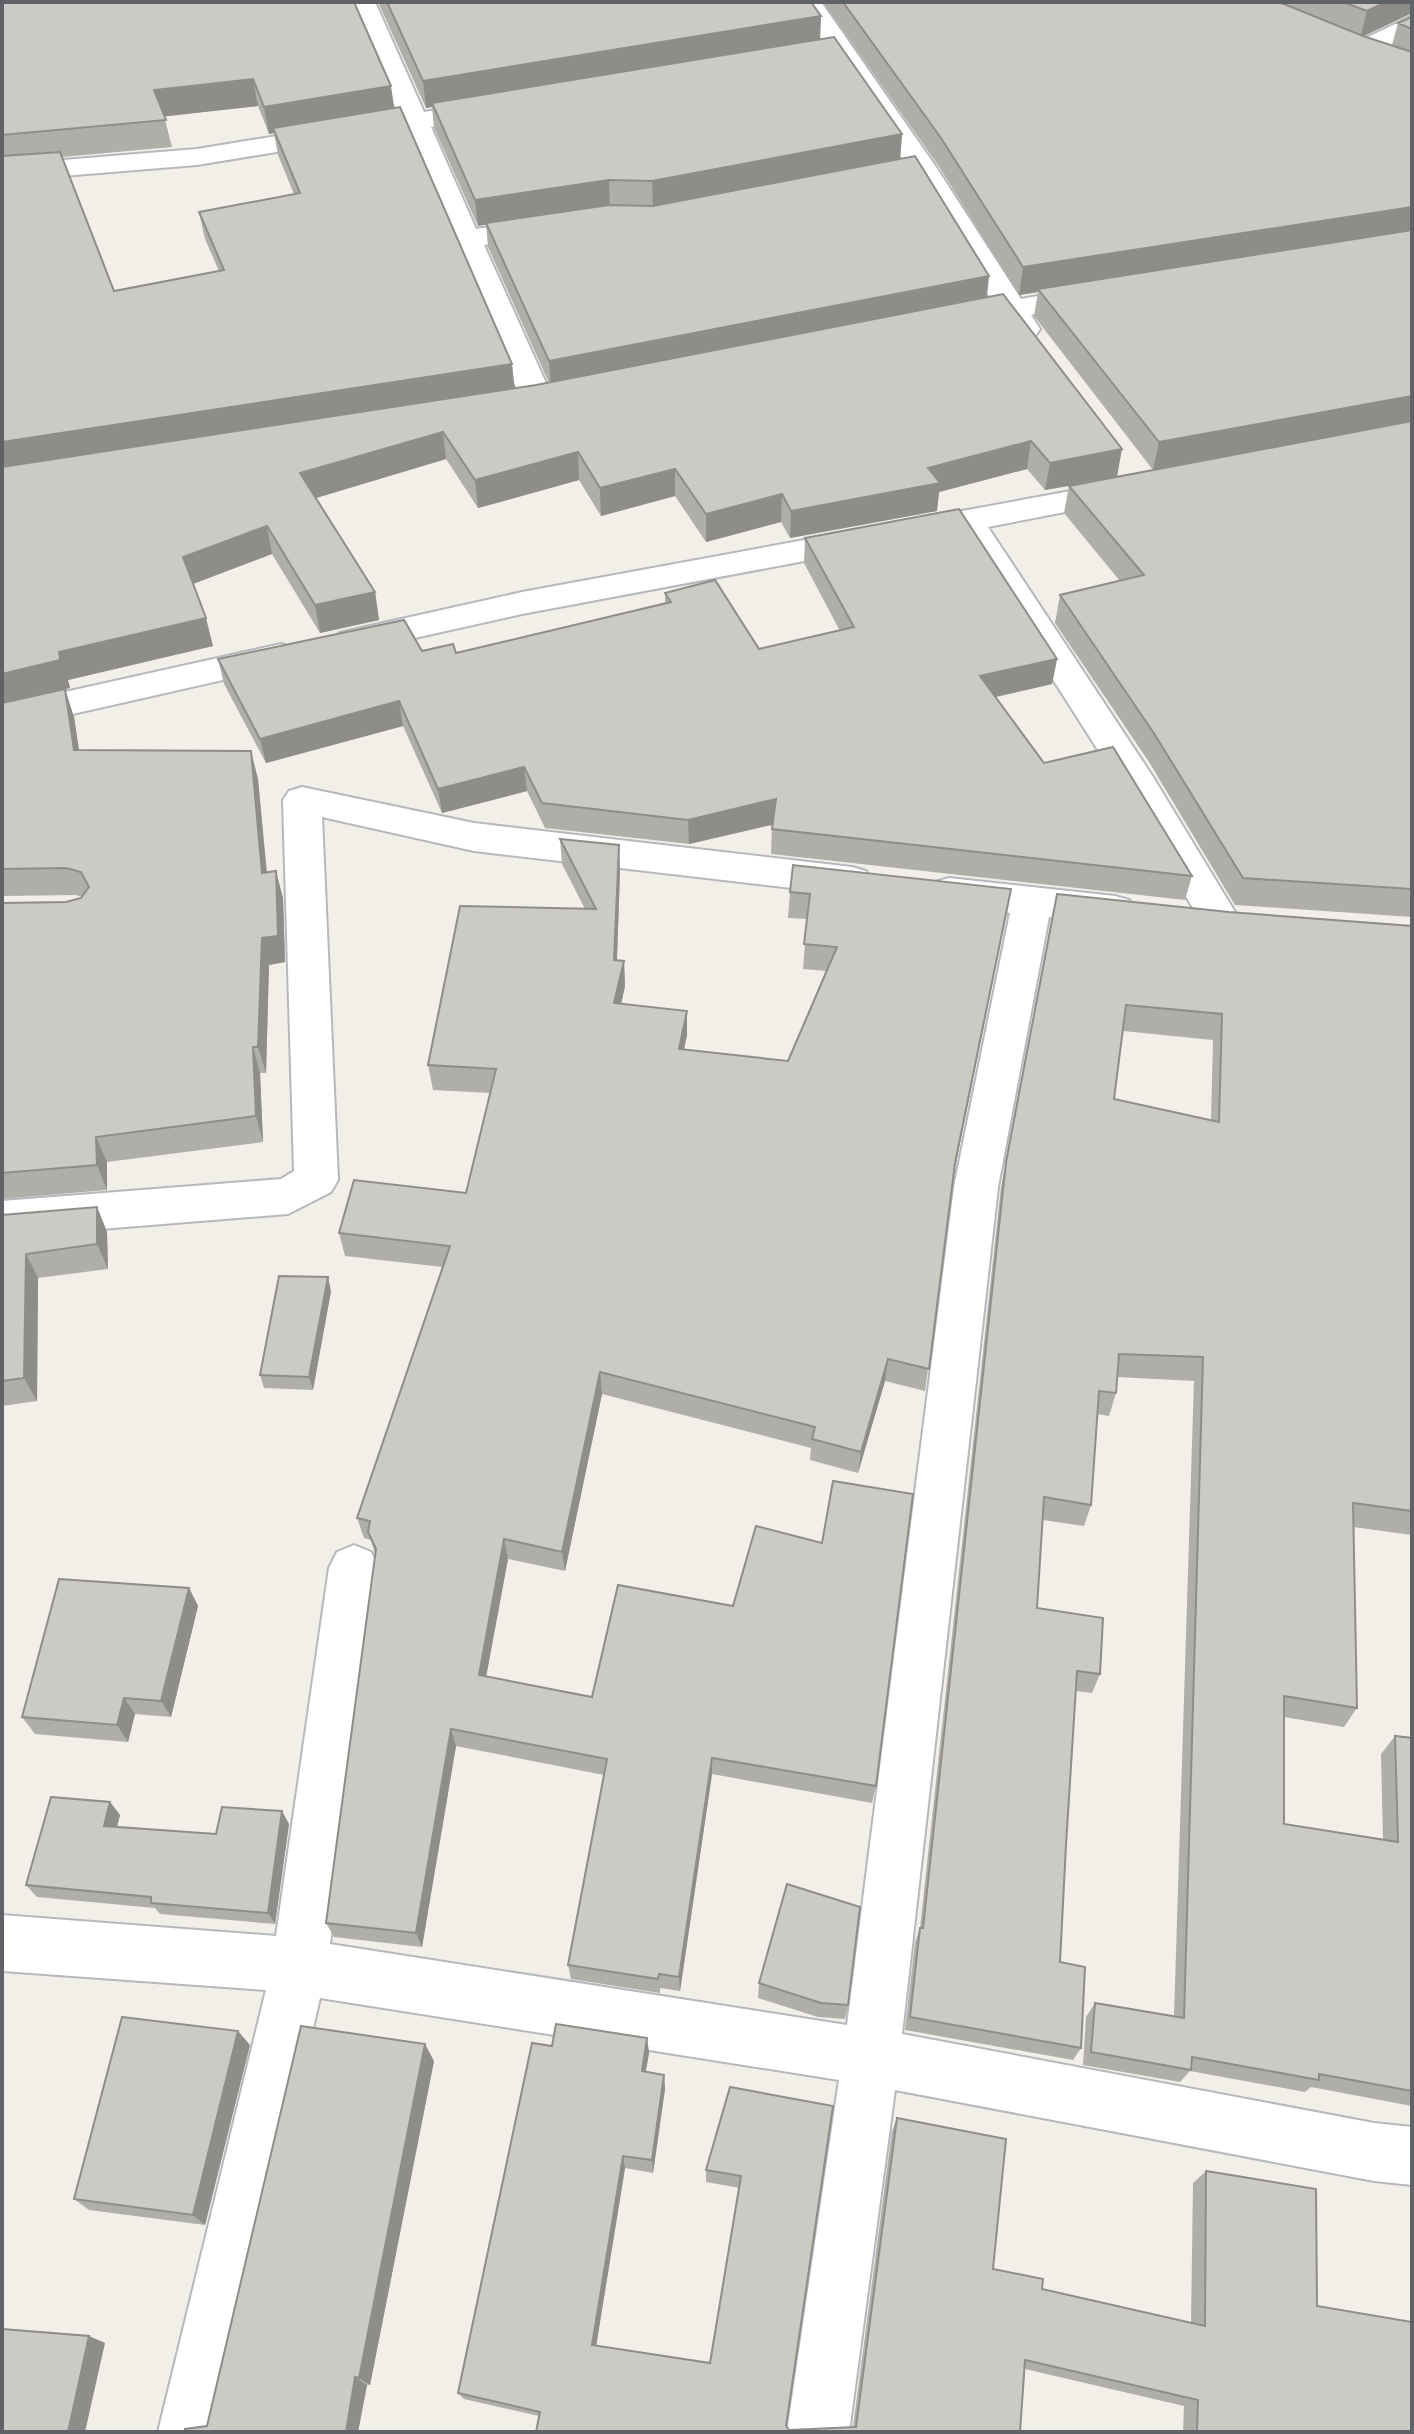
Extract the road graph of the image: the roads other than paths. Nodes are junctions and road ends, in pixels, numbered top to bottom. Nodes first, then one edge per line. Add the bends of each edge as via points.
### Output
1 (362, 2) edge
2 (808, 2) edge
3 (1396, 2) edge
4 (1412, 21) edge
5 (842, 50) junction
6 (1358, 52) edge
7 (811, 55) edge
8 (520, 104) edge
9 (413, 123) junction
10 (922, 167) junction
11 (2, 173) edge
12 (892, 173) edge
13 (567, 225) edge
14 (466, 239) junction
15 (1118, 291) edge
16 (1009, 308) junction
17 (933, 323) edge
18 (1045, 356) edge
19 (569, 395) edge
20 (1144, 478) edge
21 (968, 521) junction
22 (2, 718) edge
23 (1032, 901) junction
24 (2, 1219) edge
25 (354, 1568) dead end
26 (2, 1943) edge
27 (299, 1967) junction
28 (871, 2057) junction
29 (1412, 2156) edge
30 (189, 2432) edge
31 (818, 2432) edge

1 - 9 street
2 - 5 street
3 - 4 street
4 - 6 street via 1410,29
5 - 7 street
5 - 10 street
8 - 9 street
9 - 11 street via 197,157
9 - 14 street
10 - 12 street
10 - 16 street
13 - 14 street
14 - 19 street via 523,404
15 - 16 street
16 - 17 street
16 - 18 street
20 - 21 street
21 - 22 street via 522,603
21 - 23 street via 1236,923
23 - 24 street via 474,837 302,800 316,1180 288,1196
23 - 28 street via 976,1187
25 - 27 street
26 - 27 street
27 - 28 street
27 - 30 street
28 - 29 street
28 - 31 street

